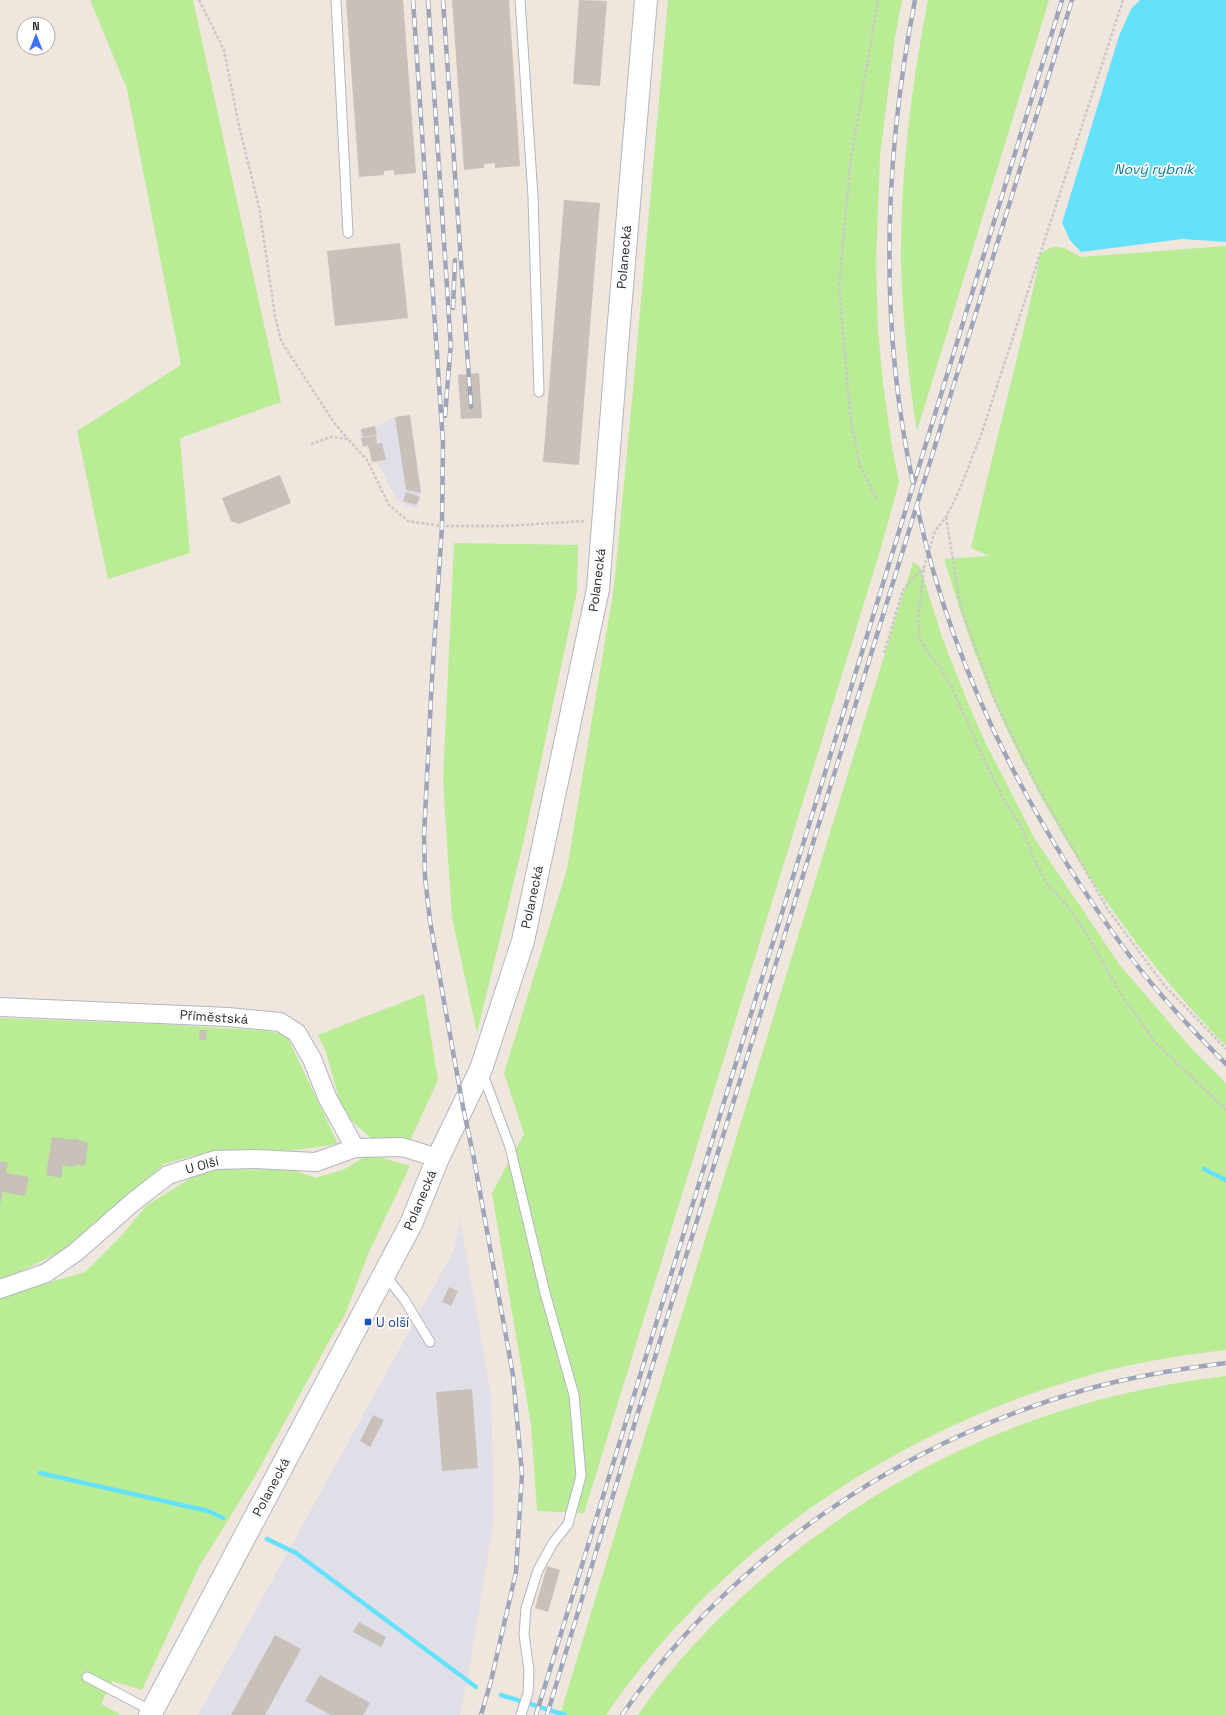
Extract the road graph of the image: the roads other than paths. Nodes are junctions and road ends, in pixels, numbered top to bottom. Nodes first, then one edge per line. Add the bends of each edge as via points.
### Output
1 (336, 0) edge
2 (520, 0) edge
3 (646, 0) edge
4 (348, 233) dead end
5 (539, 392) dead end
6 (0, 1007) edge
7 (481, 1069) junction
8 (354, 1148) junction
9 (438, 1158) junction
10 (384, 1274) junction
11 (0, 1288) edge
12 (430, 1342) dead end
13 (87, 1677) dead end
14 (522, 1712) edge
15 (151, 1713) edge

1 - 4 lane
2 - 5 lane via 533,196
3 - 7 street, Polanecká via 598,589 523,941
6 - 8 street, Příměstská via 228,1017 280,1022 296,1033 312,1059 327,1097
7 - 9 street, Polanecká
7 - 14 lane via 510,1147 545,1292 574,1395 581,1476 568,1524 553,1543 538,1570 526,1608 524,1635 529,1670 528,1693
8 - 9 street, U Olší via 402,1147
8 - 11 street, U Olší via 316,1162 215,1160 168,1175 76,1252 46,1273
9 - 10 street, Polanecká via 411,1224
10 - 12 lane via 404,1299
10 - 15 street, Polanecká
13 - 15 lane

